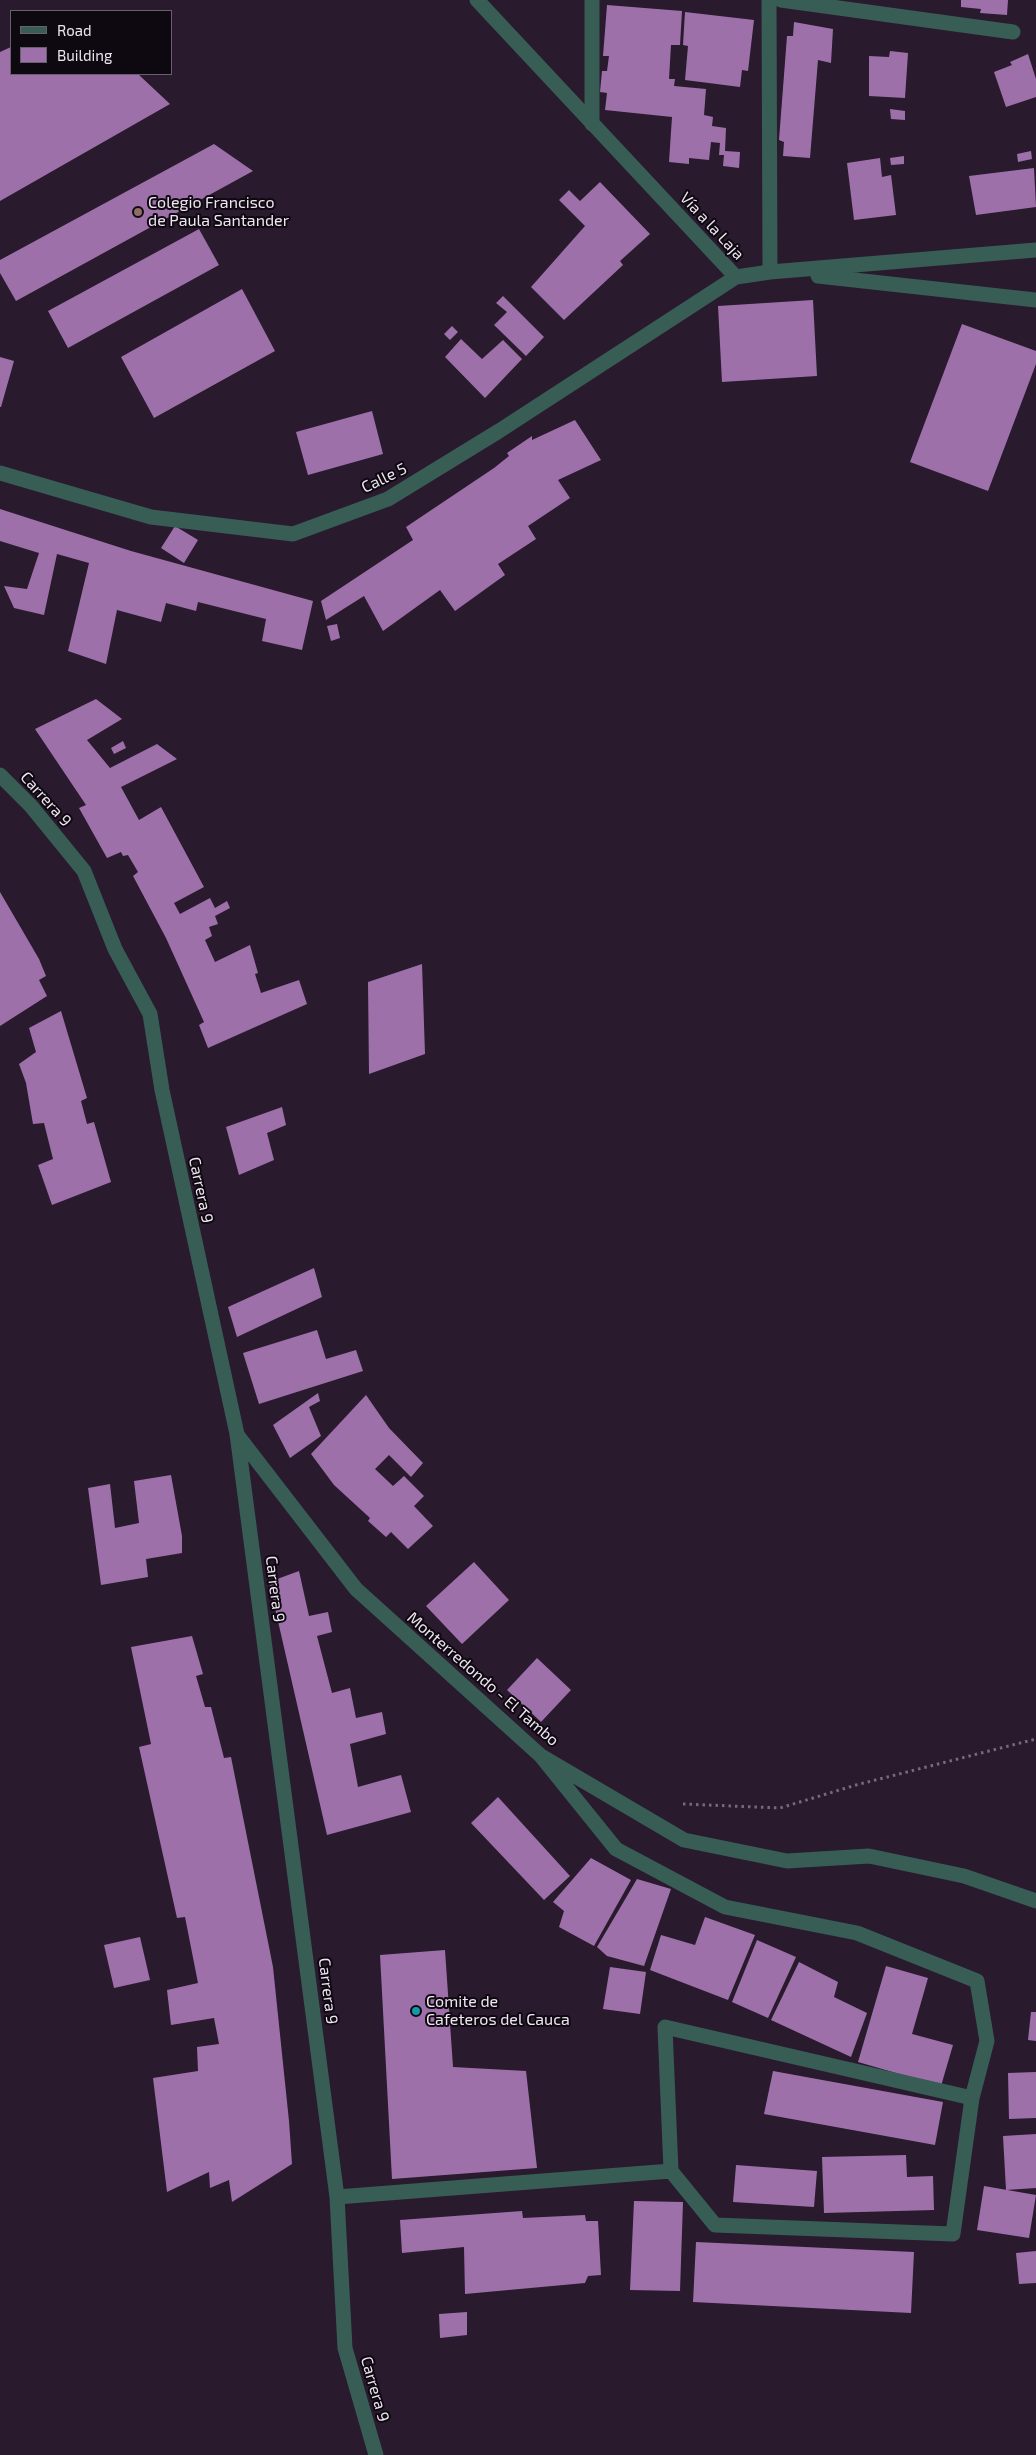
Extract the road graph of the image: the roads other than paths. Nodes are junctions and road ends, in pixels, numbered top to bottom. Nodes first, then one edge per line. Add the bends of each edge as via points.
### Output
1 (477, 0) edge
2 (592, 0) edge
3 (769, 0) edge
4 (781, 0) edge
5 (1013, 32) dead end
6 (592, 124) junction
7 (1036, 250) edge
8 (770, 272) junction
9 (787, 272) junction
10 (736, 277) junction
11 (1036, 300) edge
12 (0, 473) edge
13 (0, 775) edge
14 (237, 1434) junction
15 (541, 1756) junction
16 (1036, 1901) edge
17 (972, 2098) junction
18 (671, 2171) junction
19 (337, 2197) junction
20 (376, 2455) edge

1 - 6 street, Vía a la Laja
2 - 6 street
3 - 8 street
4 - 5 street
6 - 10 street, Vía a la Laja
7 - 9 street, Vía a la Laja
8 - 9 street, Vía a la Laja
8 - 10 street, Vía a la Laja
9 - 11 street
10 - 12 street, Calle 5 via 500,431 388,499 293,534 152,517
13 - 14 street, Carrera 9 via 31,806 84,871 115,948 150,1014 162,1090
14 - 15 street, Monterredondo - El Tambo via 356,1589
14 - 19 street, Carrera 9
15 - 16 street, Monterredondo - El Tambo via 684,1840 787,1860 869,1856 964,1876
15 - 17 street via 616,1849 725,1907 857,1932 977,1981 987,2041
17 - 18 street via 953,2234 715,2226
17 - 18 street via 665,2026
18 - 19 street
19 - 20 street, Carrera 9 via 345,2348

